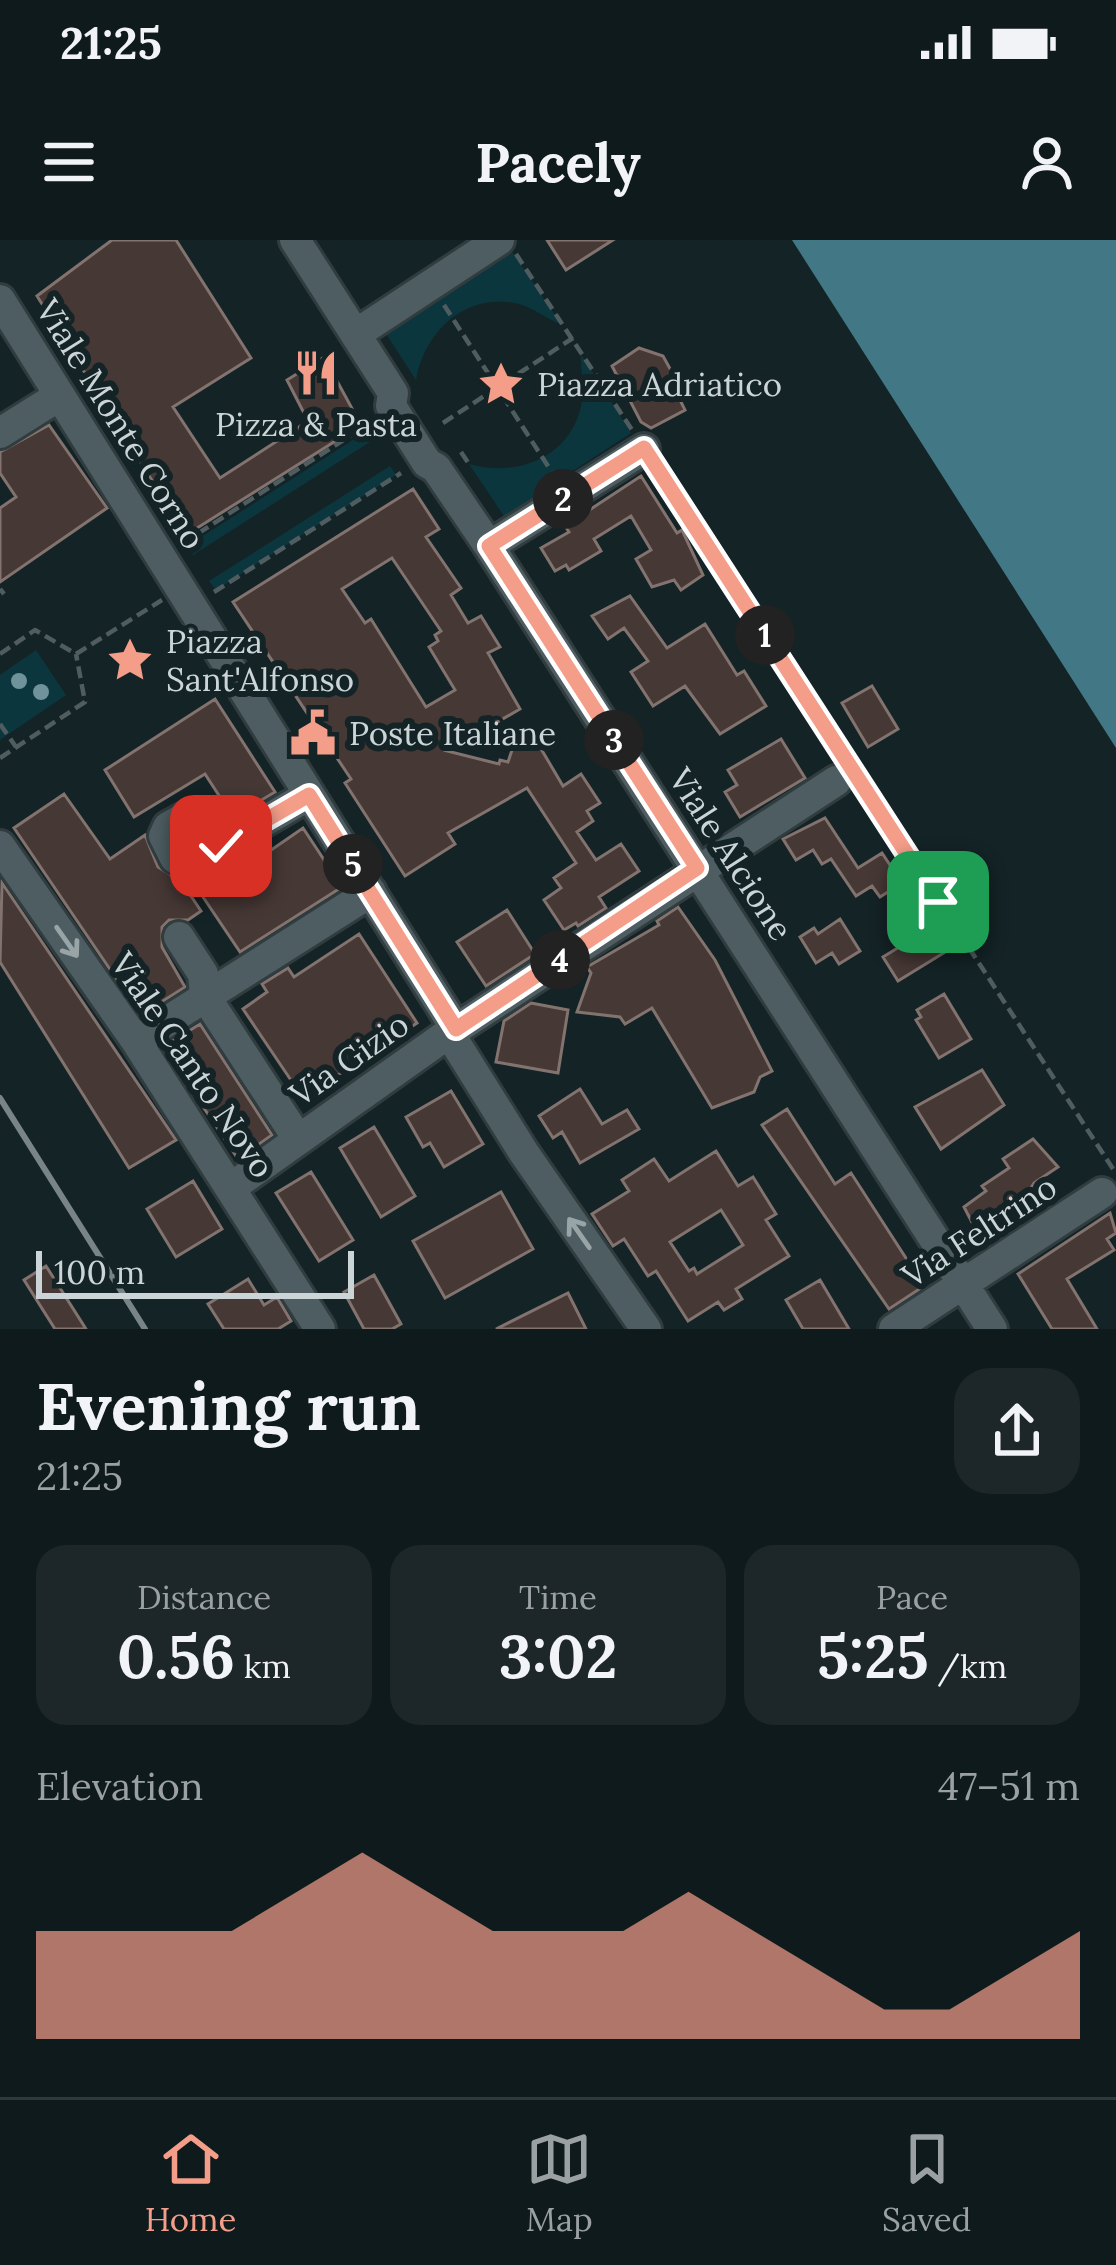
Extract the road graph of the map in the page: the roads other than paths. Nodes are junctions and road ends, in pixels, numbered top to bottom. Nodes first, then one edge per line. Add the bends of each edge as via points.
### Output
1 (295, 240) edge
2 (503, 240) edge
3 (0, 300) edge
4 (356, 334) junction
5 (59, 396) junction
6 (0, 433) edge
7 (644, 448) road end
8 (489, 546) junction
9 (836, 781) dead end
10 (309, 795) junction
11 (0, 846) edge
12 (221, 846) dead end
13 (697, 868) junction
14 (371, 892) junction
15 (178, 937) dead end
16 (205, 996) junction
17 (453, 1031) junction
18 (136, 1041) junction
19 (298, 1139) junction
20 (1109, 1184) edge
21 (232, 1187) junction
22 (964, 1285) junction
23 (320, 1329) edge
24 (646, 1329) edge
25 (894, 1329) edge
26 (992, 1329) edge

1 - 4 street, Viale Alcione
2 - 4 street
3 - 5 street, Viale Monte Corno
4 - 8 street, Viale Alcione via 393,393 391,406
5 - 6 street
5 - 10 street, Viale Monte Corno
7 - 8 street
8 - 13 street, Viale Alcione
9 - 13 street, Via Gizio
10 - 12 street
10 - 14 street, Viale Monte Corno
11 -> 18 street, Viale Canto Novo
13 - 17 street, Via Gizio
13 - 22 street, Viale Alcione
14 - 16 street
14 - 17 street, Viale Monte Corno
15 - 16 street via 202,974
16 - 18 street
16 - 19 street
17 - 19 street, Via Gizio
24 -> 17 street, Viale Monte Corno via 524,1153
18 - 21 street, Viale Canto Novo
19 - 21 street, Via Gizio
20 - 22 street, Via Feltrino
21 - 23 street, Viale Canto Novo
22 - 25 street, Via Feltrino
22 - 26 street, Viale Alcione

